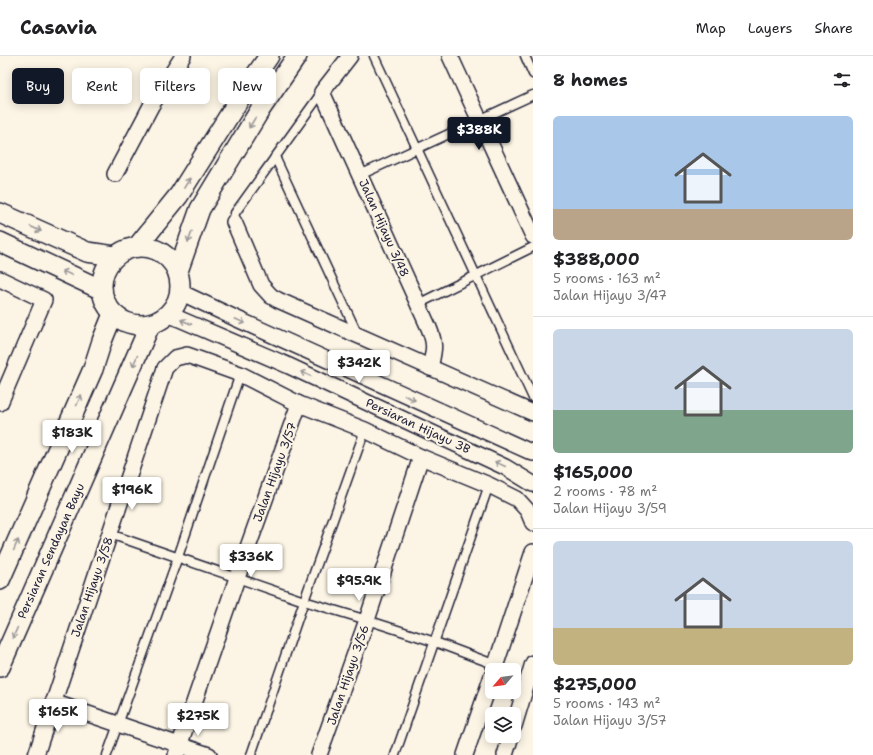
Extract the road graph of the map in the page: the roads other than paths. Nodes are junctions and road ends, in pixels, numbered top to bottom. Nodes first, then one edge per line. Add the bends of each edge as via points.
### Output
1 (183, 56) edge
2 (270, 56) edge
3 (296, 56) edge
4 (350, 56) edge
5 (374, 56) edge
6 (450, 56) edge
7 (525, 56) edge
8 (533, 74) edge
9 (322, 92) junction
10 (533, 95) edge
11 (480, 120) junction
12 (417, 149) junction
13 (275, 157) junction
14 (115, 174) dead end
15 (360, 175) junction
16 (0, 213) edge
17 (234, 222) joint
18 (533, 236) edge
19 (0, 242) edge
20 (137, 247) junction
21 (533, 247) edge
22 (115, 256) junction
23 (178, 271) junction
24 (476, 276) junction
25 (0, 279) edge
26 (102, 290) junction
27 (180, 292) junction
28 (418, 304) junction
29 (113, 314) junction
30 (168, 314) junction
31 (150, 325) junction
32 (358, 335) junction
33 (430, 368) junction
34 (240, 374) junction
35 (533, 398) edge
36 (0, 403) edge
37 (299, 404) junction
38 (533, 413) edge
39 (365, 430) junction
40 (533, 453) edge
41 (421, 458) junction
42 (533, 484) edge
43 (489, 485) junction
44 (533, 523) edge
45 (110, 534) junction
46 (533, 552) edge
47 (178, 557) junction
48 (237, 578) junction
49 (0, 580) edge
50 (304, 601) junction
51 (367, 620) junction
52 (435, 642) junction
53 (496, 663) edge
54 (533, 663) edge
55 (485, 666) edge
56 (0, 667) edge
57 (485, 696) edge
58 (53, 702) junction
59 (520, 707) edge
60 (118, 724) junction
61 (509, 743) edge
62 (177, 750) edge
63 (36, 755) edge
64 (107, 755) edge
65 (208, 755) edge
66 (251, 755) edge
67 (319, 755) edge
68 (395, 755) edge
69 (465, 755) edge
70 (505, 755) edge

1 - 14 street via 151,106
20 -> 2 street via 180,195 242,95
3 -> 23 street via 200,209
4 - 9 street
5 - 12 lane
6 - 11 street
7 - 8 lane
9 - 13 lane
9 - 15 street, Jalan Hijayu 3/48
10 - 11 lane
11 - 12 lane
11 - 18 street
12 - 15 lane
12 - 24 lane
13 - 17 lane via 235,213
13 - 32 lane
15 - 28 street, Jalan Hijayu 3/48
16 -> 22 street via 87,252
17 - 32 street via 261,285 270,296
26 -> 19 street
20 - 22 street
20 - 23 street via 161,252 171,260
21 - 24 lane
22 - 26 street via 107,265
23 - 27 street
24 - 28 lane
24 - 35 lane
25 - 36 street via 44,300
26 - 29 street via 105,303
27 - 30 street via 173,310
27 -> 40 street, Persiaran Hijayu 3B
28 - 33 street, Jalan Hijayu 3/48 via 433,337 434,349
29 - 31 street via 124,322 137,326
49 -> 29 street via 93,369
30 - 31 street via 163,320
42 -> 30 street, Persiaran Hijayu 3B via 505,467 294,368
31 -> 56 street, Persiaran Sendayan Bayu
32 - 33 street
33 - 38 street
34 - 37 street, Jalan Hijayu 3/58
34 - 45 street, Jalan Hijayu 3/58 via 187,355 176,358 165,368
34 - 47 lane
37 - 39 street, Jalan Hijayu 3/58
37 - 48 street, Jalan Hijayu 3/57
39 - 41 street, Jalan Hijayu 3/58
39 - 50 lane
41 - 43 street, Jalan Hijayu 3/58
41 - 51 street, Jalan Hijayu 3/56
43 - 44 street, Jalan Hijayu 3/58 via 517,499 528,511
43 - 52 lane
45 - 47 lane
45 - 58 street, Jalan Hijayu 3/58
46 - 53 street
47 - 48 lane
47 - 60 lane
48 - 50 lane
48 - 62 street, Jalan Hijayu 3/57
50 - 51 lane
50 - 66 lane
51 - 52 lane
51 - 67 street, Jalan Hijayu 3/56
52 - 55 lane
52 - 68 lane
54 - 59 street
57 - 69 street
58 - 60 street
58 - 63 street, Jalan Hijayu 3/58
60 - 62 street
60 - 64 lane
61 - 70 street
62 - 65 street

